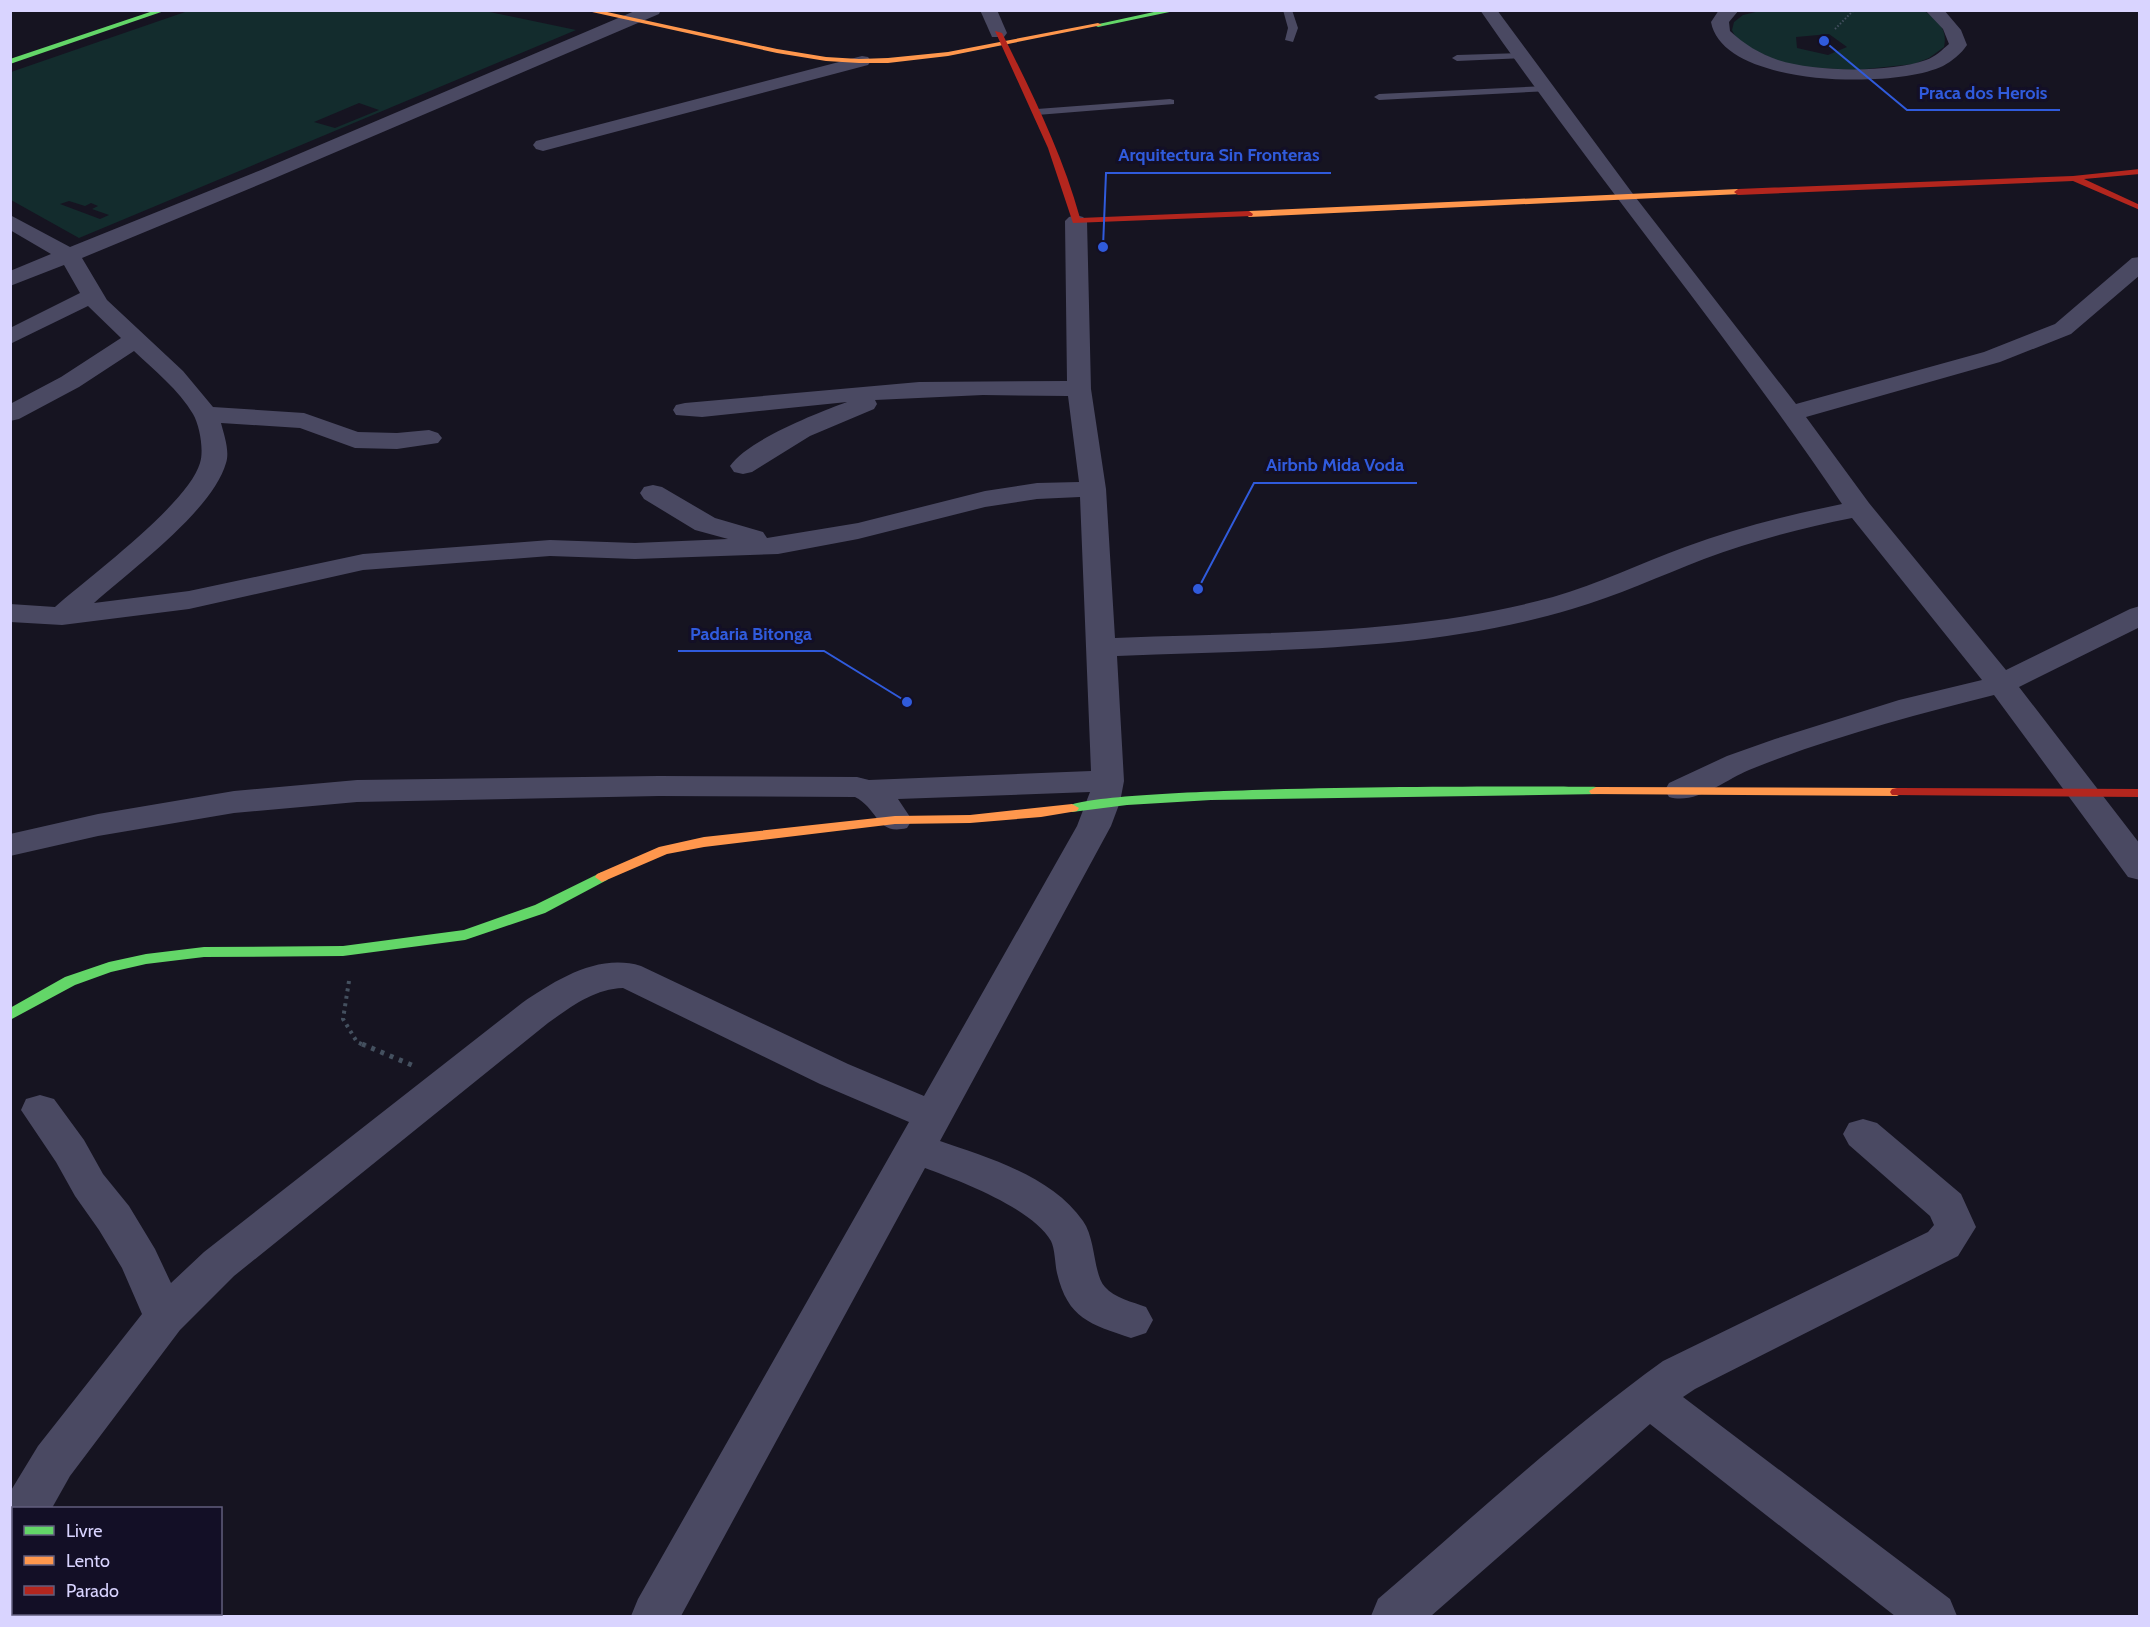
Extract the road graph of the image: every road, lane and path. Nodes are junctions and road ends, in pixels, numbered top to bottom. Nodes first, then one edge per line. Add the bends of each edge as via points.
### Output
1 (164, 10) edge
2 (586, 10) edge
3 (988, 10) edge
4 (1132, 10) edge
5 (1176, 10) edge
6 (1287, 10) edge
7 (1488, 10) edge
8 (1854, 10) edge
9 (1933, 10) edge
10 (1727, 11) edge
11 (640, 14) edge
12 (1835, 29) dead end
13 (999, 38) junction
14 (1290, 40) dead end
15 (1522, 56) junction
16 (1457, 57) dead end
17 (862, 61) junction
18 (10, 62) edge
19 (1546, 89) junction
20 (1379, 97) dead end
21 (1170, 102) dead end
22 (1037, 112) junction
23 (543, 145) dead end
24 (2139, 171) edge
25 (2073, 178) junction
26 (1626, 198) junction
27 (2139, 208) edge
28 (10, 220) edge
29 (1076, 221) junction
30 (70, 256) junction
31 (2139, 262) edge
32 (10, 279) edge
33 (91, 296) junction
34 (10, 337) edge
35 (136, 339) junction
36 (1080, 389) junction
37 (903, 391) junction
38 (685, 410) dead end
39 (1791, 413) junction
40 (10, 414) edge
41 (206, 414) junction
42 (429, 438) dead end
43 (743, 466) dead end
44 (1093, 489) junction
45 (653, 494) dead end
46 (1859, 508) junction
47 (778, 546) junction
48 (10, 613) edge
49 (2139, 615) edge
50 (62, 616) junction
51 (1100, 648) junction
52 (2002, 684) junction
53 (870, 790) junction
54 (1681, 790) junction
55 (1106, 792) junction
56 (2085, 792) junction
57 (2139, 793) edge
58 (895, 819) junction
59 (10, 845) edge
60 (2139, 869) edge
61 (359, 949) junction
62 (10, 1015) edge
63 (455, 1078) junction
64 (40, 1110) dead end
65 (925, 1132) junction
66 (1863, 1134) dead end
67 (165, 1317) junction
68 (1131, 1320) dead end
69 (1649, 1397) junction
70 (28, 1507) edge
71 (655, 1617) edge
72 (1395, 1617) edge
73 (1933, 1617) edge

1 - 18 street
2 - 11 street
3 - 13 street
4 - 13 street
5 - 13 street
6 - 14 lane via 1293,28
7 - 15 street
8 - 12 path
9 - 10 street via 1956,33 1958,45 1948,56 1908,69 1844,74 1792,70 1745,52 1722,33 1720,22
11 - 13 street via 834,51 903,51
11 - 17 street via 808,57
11 - 30 street
13 - 17 street via 903,59
13 - 22 street
15 - 16 lane
15 - 19 street
17 - 23 street
19 - 20 lane
19 - 26 street
21 - 22 lane
22 - 29 street via 1067,183
24 - 25 street
25 - 26 street
25 - 27 street
26 - 29 street
26 - 39 street
28 - 30 street
29 - 36 street
30 - 32 street
30 - 33 street
31 - 39 street via 2063,329 1992,357
33 - 34 street
33 - 35 street
35 - 40 street via 70,382
35 - 41 street
36 - 37 street
36 - 44 street
37 - 38 street via 725,410
37 - 43 street via 804,427
39 - 46 street
41 - 42 street via 304,421 355,440
41 - 50 street via 214,462 200,491
44 - 47 street via 1037,490 985,499 858,531
44 - 51 street
45 - 47 street via 705,524
46 - 51 street via 1787,523 1563,603 1467,625 1396,635
46 - 52 street
47 - 50 street via 635,551 550,548 363,562 189,600
48 - 50 street
49 - 52 street
51 - 55 street
52 - 54 street via 1910,707 1785,746
52 - 56 street
53 - 55 street
53 - 58 street
53 - 59 street via 659,786 357,791 234,802
54 - 55 street
54 - 56 street
55 - 58 street via 1029,814
55 - 65 street via 1094,826
56 - 57 street
56 - 60 street
58 - 61 street via 664,850 620,867 540,909 465,935
61 - 62 street via 204,952 146,959 70,981
61 - 63 path via 349,973 343,1019 357,1042 416,1068
63 - 65 street via 567,991 607,975 628,975 834,1074
63 - 67 street via 219,1264
64 - 67 street via 141,1261
65 - 68 street via 1037,1200 1070,1234 1084,1295 1095,1305
65 - 71 street
66 - 69 street via 1947,1206 1954,1227 1943,1244 1679,1375
67 - 70 street via 54,1461
69 - 72 street
69 - 73 street

